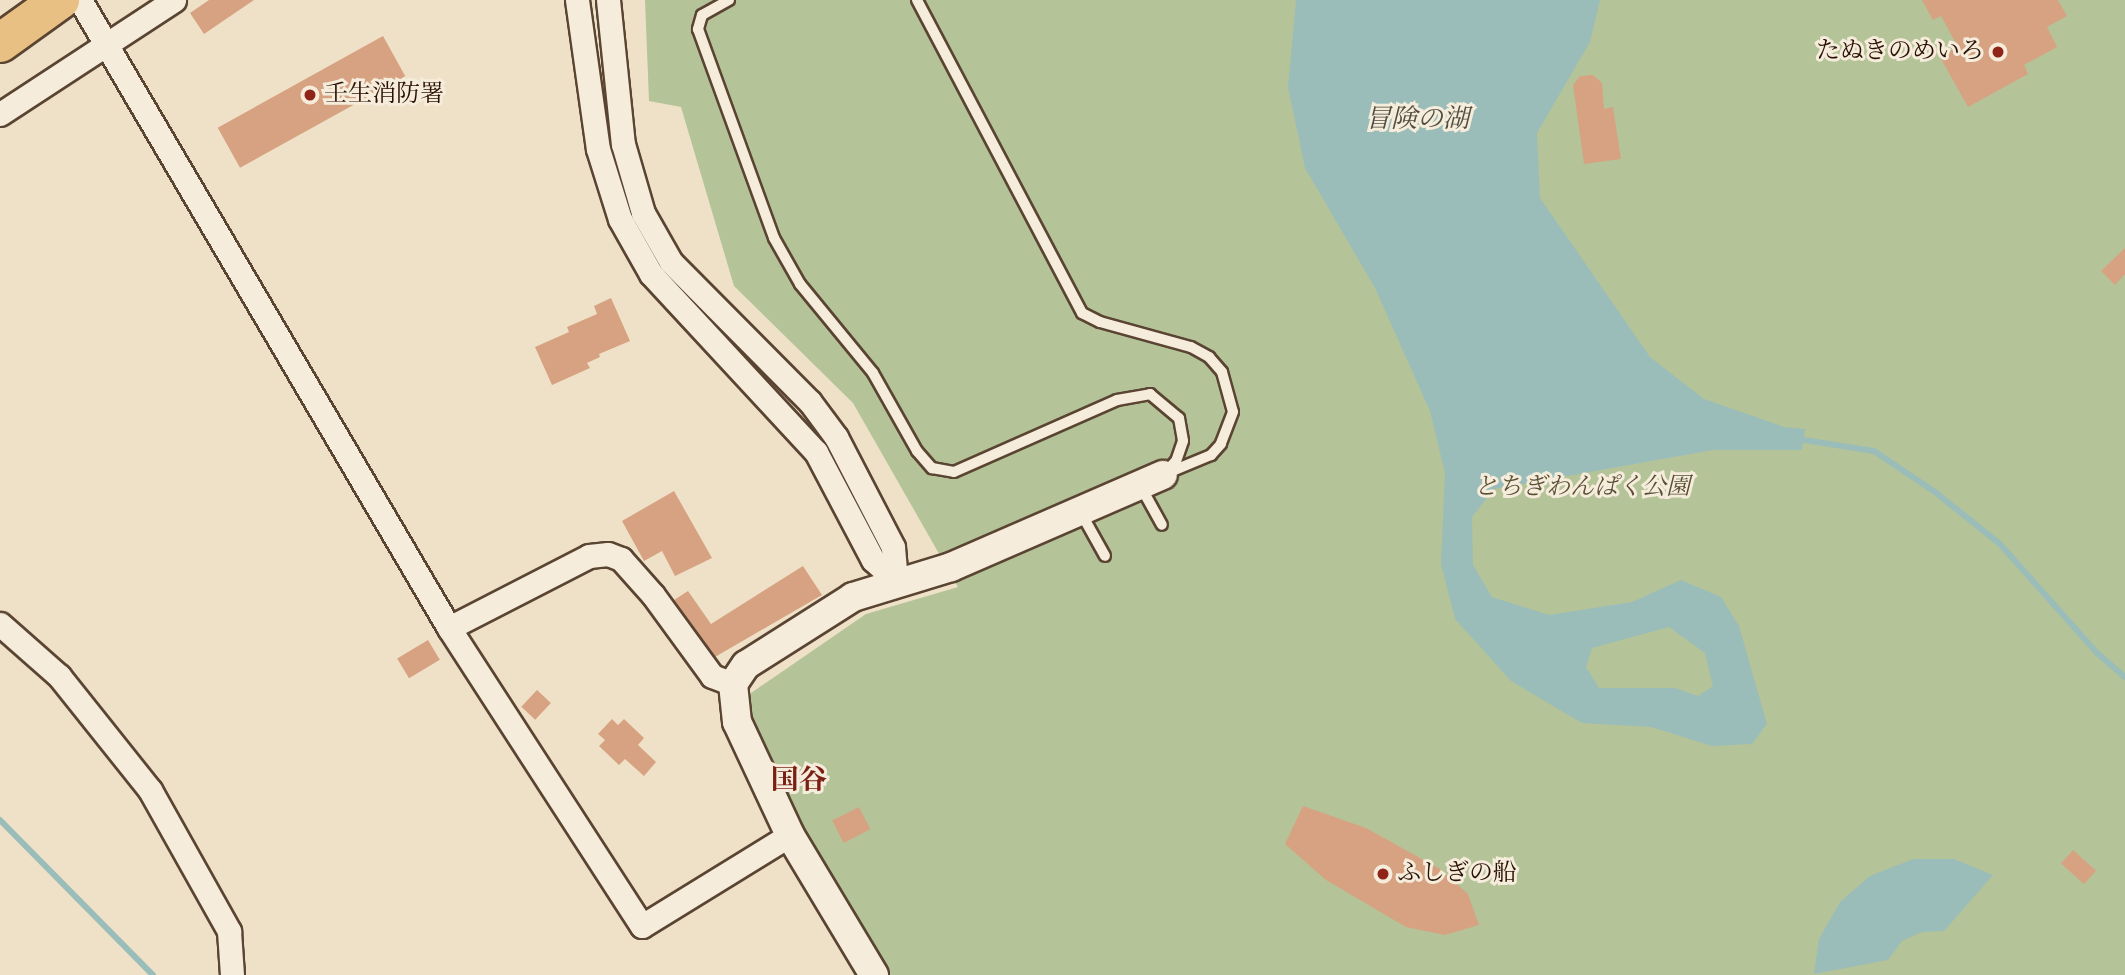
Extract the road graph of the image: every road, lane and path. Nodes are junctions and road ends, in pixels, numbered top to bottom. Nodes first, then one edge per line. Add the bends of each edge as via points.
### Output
1 (61, 0) edge
2 (80, 0) edge
3 (173, 0) edge
4 (576, 0) edge
5 (608, 0) edge
6 (729, 0) edge
7 (917, 0) edge
8 (102, 39) junction
9 (0, 43) edge
10 (0, 114) edge
11 (1151, 480) junction
12 (1080, 511) junction
13 (1162, 525) dead end
14 (1105, 556) dead end
15 (896, 581) junction
16 (0, 624) edge
17 (449, 628) junction
18 (733, 684) junction
19 (790, 835) junction
20 (232, 975) edge
21 (874, 975) edge

1 - 9 highway
2 - 8 street
3 - 8 street
4 - 15 street via 598,149 620,219 651,274 816,452 873,560
5 - 15 street via 623,144 643,213 671,262 810,402 836,437 893,547
6 - 11 lane via 702,15 698,29 774,237 800,284 873,373 917,451 933,468 954,472 1117,400 1150,394 1179,418 1183,441 1176,461
7 - 11 lane via 1082,313 1191,347 1209,356 1222,372 1233,412 1221,444 1211,455
8 - 10 street
8 - 17 street
11 - 12 street
11 - 13 lane
12 - 14 lane
12 - 15 street via 951,567
15 - 18 street via 853,597 746,665
16 - 20 street via 59,676 150,790 229,931
17 - 18 street via 589,556 608,554 621,559 653,595 712,676
17 - 19 street via 642,926
18 - 19 street via 737,722
19 - 21 street

